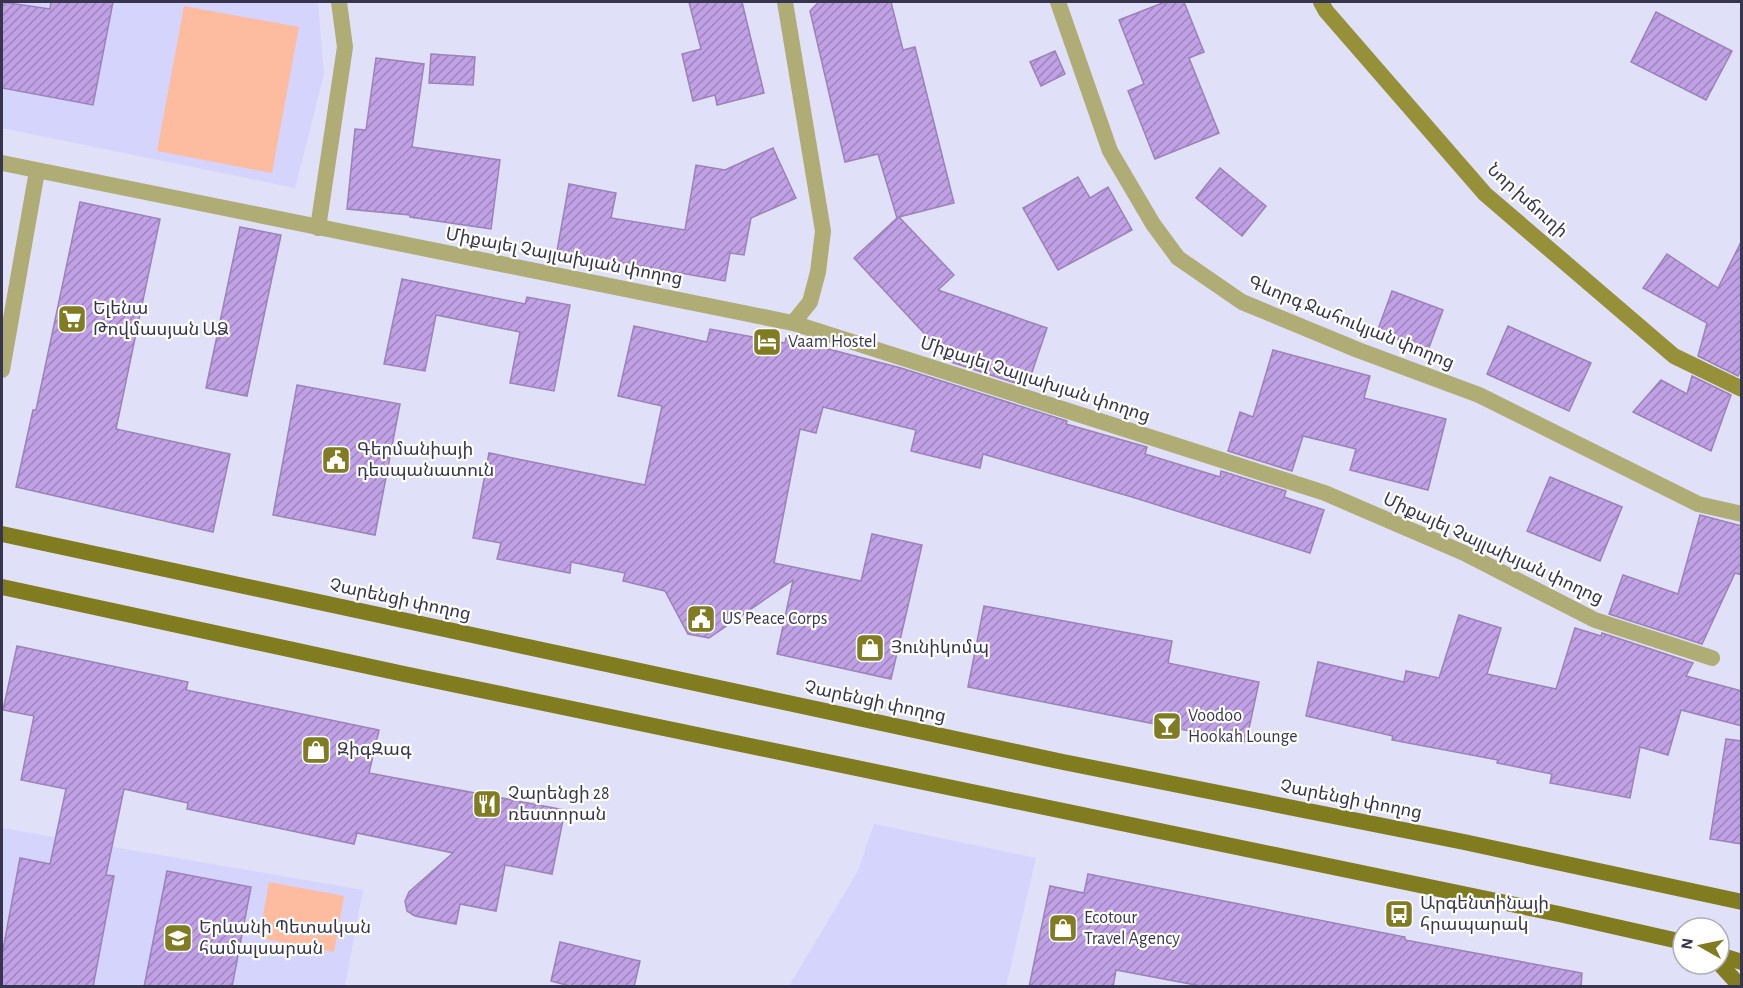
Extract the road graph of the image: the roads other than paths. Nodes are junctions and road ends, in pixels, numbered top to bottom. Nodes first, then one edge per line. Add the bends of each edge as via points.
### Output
1 (339, 2) edge
2 (785, 2) edge
3 (1058, 2) edge
4 (1321, 2) edge
5 (2, 163) edge
6 (37, 171) junction
7 (318, 228) junction
8 (793, 322) junction
9 (2, 370) edge
10 (1742, 389) edge
11 (1742, 514) edge
12 (2, 534) edge
13 (2, 587) edge
14 (1712, 658) dead end
15 (1742, 902) edge
16 (1671, 939) edge

1 - 7 street via 345,47
2 - 8 street via 823,231 810,302
3 - 11 street, Գևորգ Ջահուկյան փողոց via 1110,152 1153,225 1178,258 1242,302 1479,395 1698,504
4 - 10 main road, Նոր խճուղի via 1485,194 1674,356
5 - 6 street, Միքայել Չայլախյան փողոց
6 - 7 street, Միքայել Չայլախյան փողոց
6 - 9 street
7 - 8 street, Միքայել Չայլախյան փողոց
8 - 14 street, Միքայել Չայլախյան փողոց via 1325,493 1464,553 1595,620
12 - 15 main road, Չարենցի փողոց via 1063,762
13 - 16 main road

